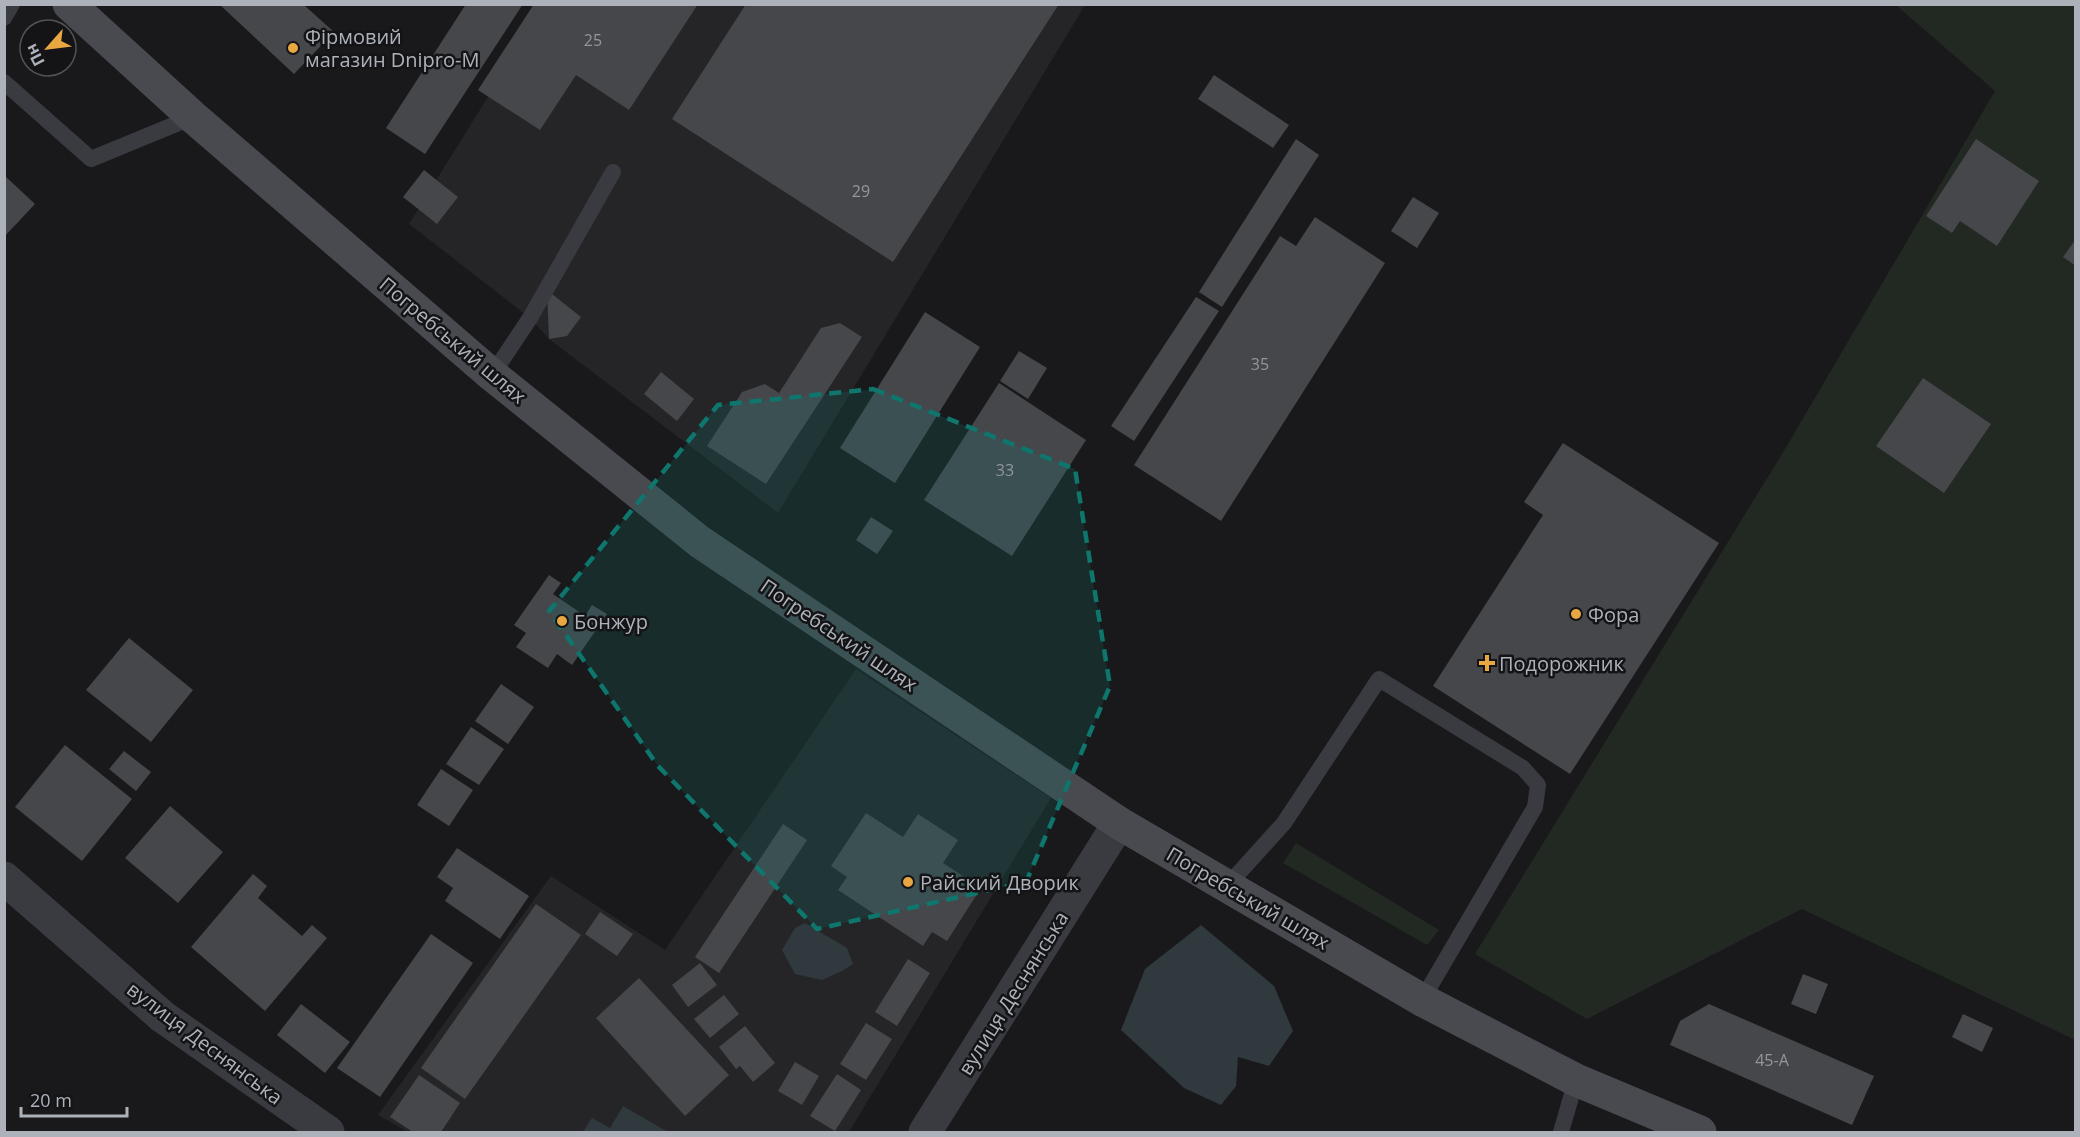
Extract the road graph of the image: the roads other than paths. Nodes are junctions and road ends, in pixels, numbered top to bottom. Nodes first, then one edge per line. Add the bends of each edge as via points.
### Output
1 (12, 4) edge
2 (69, 4) edge
3 (4, 18) edge
4 (4, 82) edge
5 (193, 117) junction
6 (613, 172) dead end
7 (492, 375) junction
8 (1119, 823) junction
9 (4, 878) edge
10 (1227, 886) junction
11 (1422, 1000) junction
12 (1576, 1080) junction
13 (328, 1132) edge
14 (926, 1132) edge
15 (1561, 1132) edge
16 (1700, 1132) edge

1 - 3 lane
2 - 5 main road, Погребський шлях
4 - 5 lane via 91,159
5 - 7 main road, Погребський шлях
6 - 7 lane via 530,318
7 - 8 main road, Погребський шлях via 700,542
8 - 10 main road, Погребський шлях
8 - 14 street, вулиця Деснянська
9 - 13 street, вулиця Деснянська via 163,1017
10 - 11 main road, Погребський шлях
10 - 11 lane via 1284,823 1379,679 1523,768 1538,785 1535,807
11 - 12 main road, Погребський шлях
12 - 15 lane
12 - 16 main road, Погребський шлях

